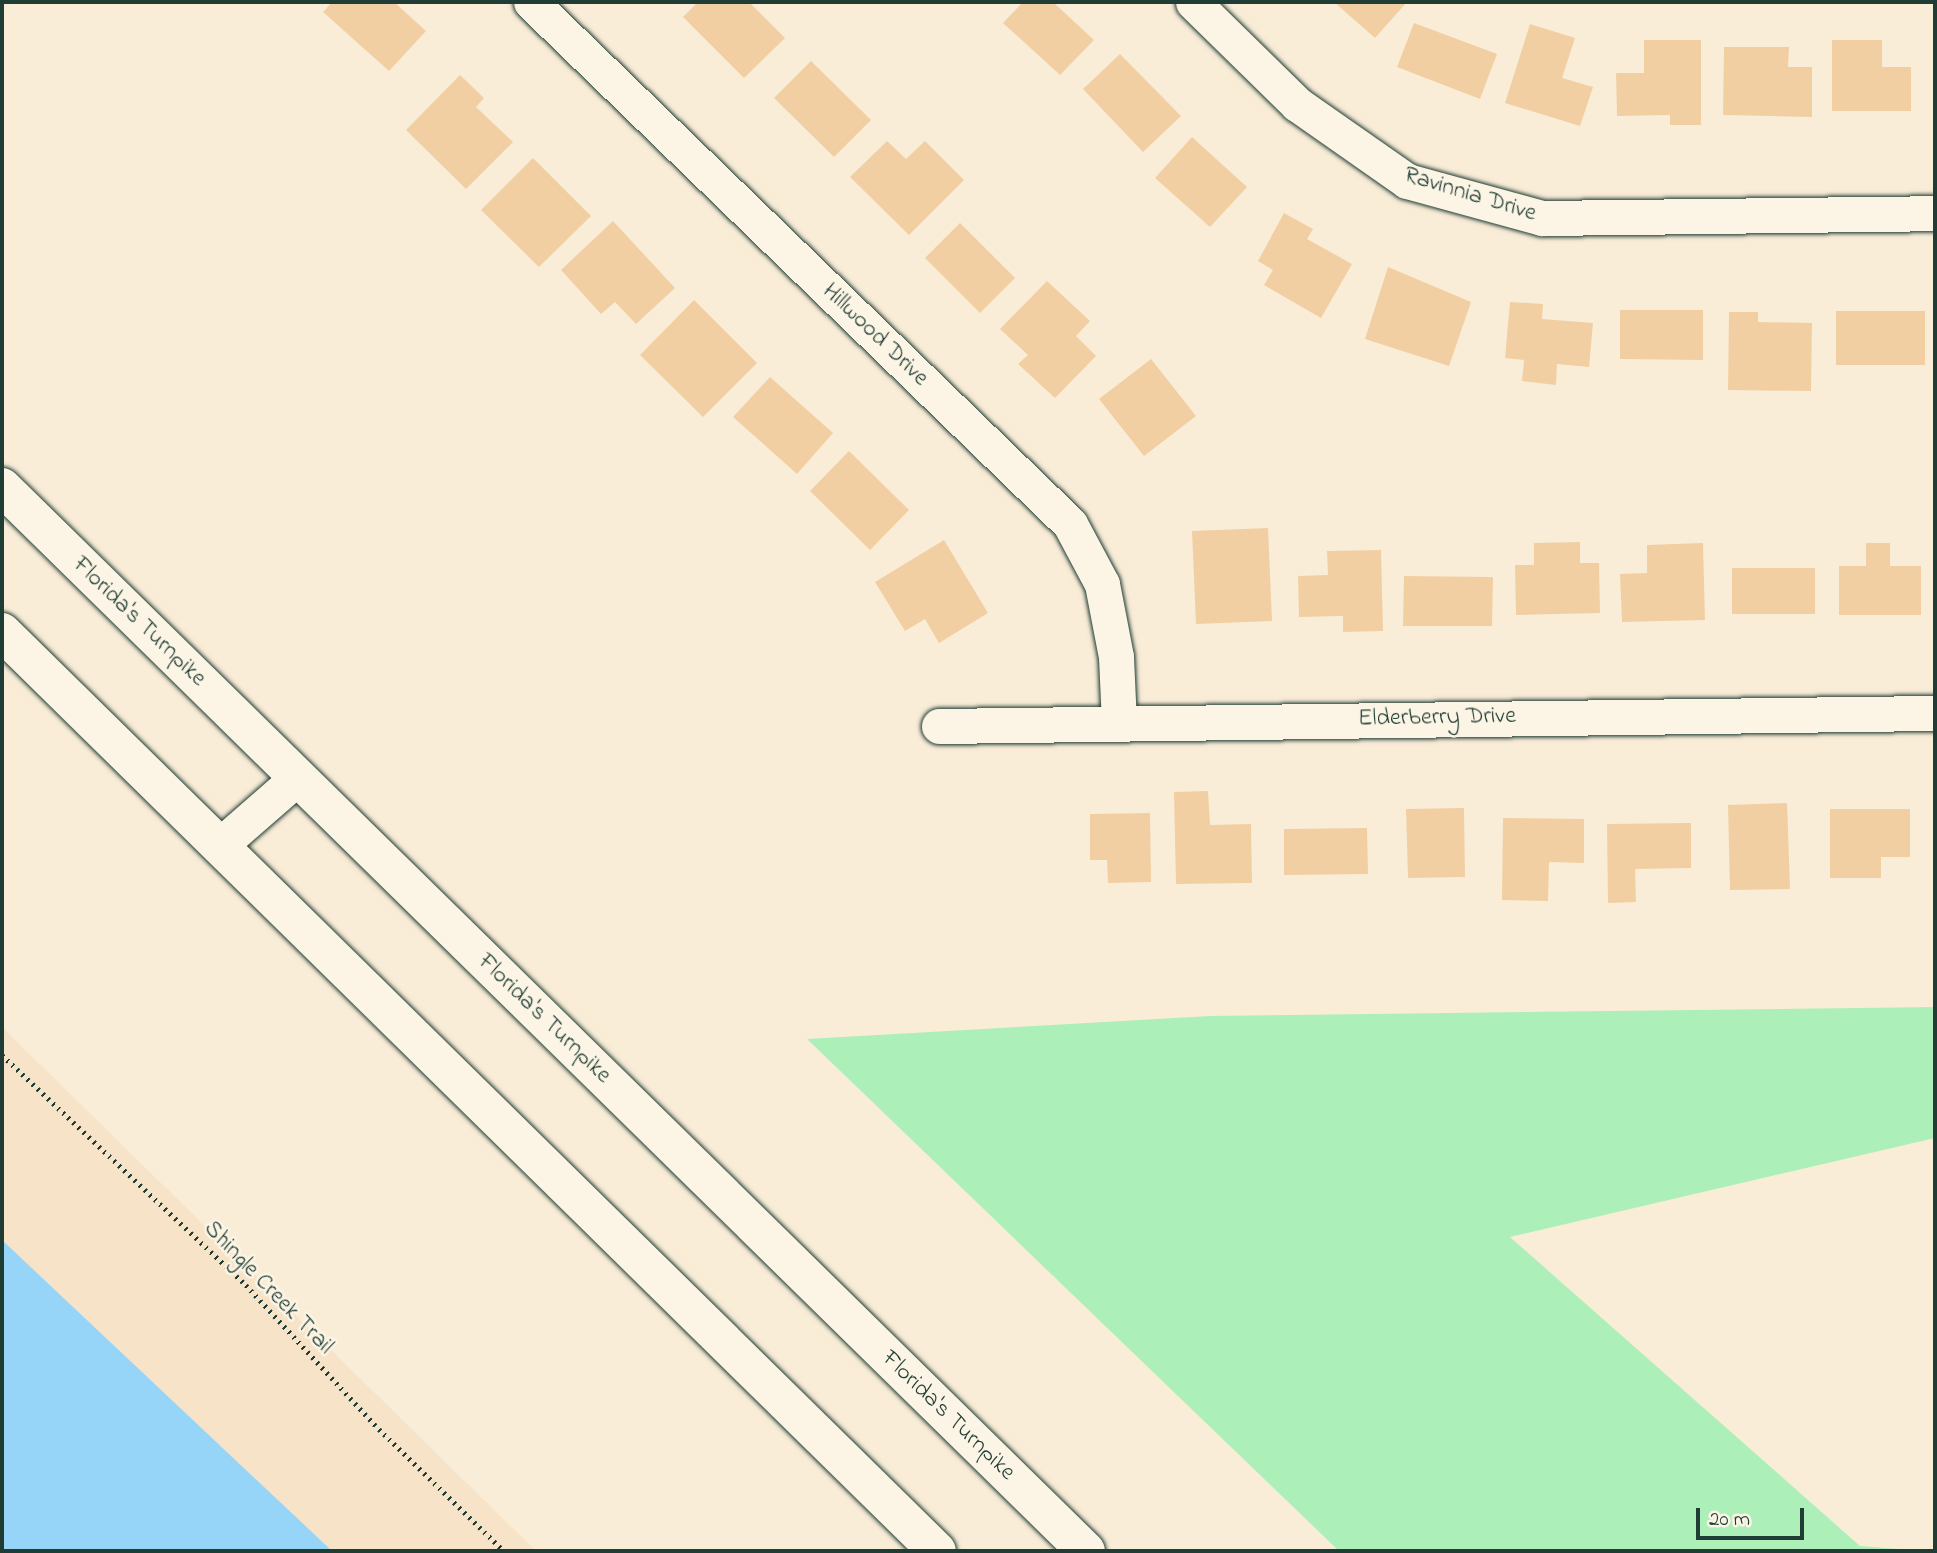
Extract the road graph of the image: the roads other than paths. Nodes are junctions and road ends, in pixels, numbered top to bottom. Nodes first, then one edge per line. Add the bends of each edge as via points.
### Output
1 (1193, 2) edge
2 (551, 8) edge
3 (1935, 213) edge
4 (2, 487) edge
5 (2, 632) edge
6 (1935, 713) edge
7 (1119, 722) junction
8 (939, 726) dead end
9 (298, 777) junction
10 (219, 846) junction
11 (937, 1551) edge
12 (1086, 1551) edge

1 - 3 street, Ravinnia Drive via 1297,104 1407,181 1542,218
2 - 7 street, Hillwood Drive via 1070,524 1102,584 1116,657
4 - 9 highway, Florida's Turnpike
5 - 10 highway
6 - 7 street, Elderberry Drive
7 - 8 street, Elderberry Drive
9 - 10 street
9 - 12 highway, Florida's Turnpike
10 - 11 highway

